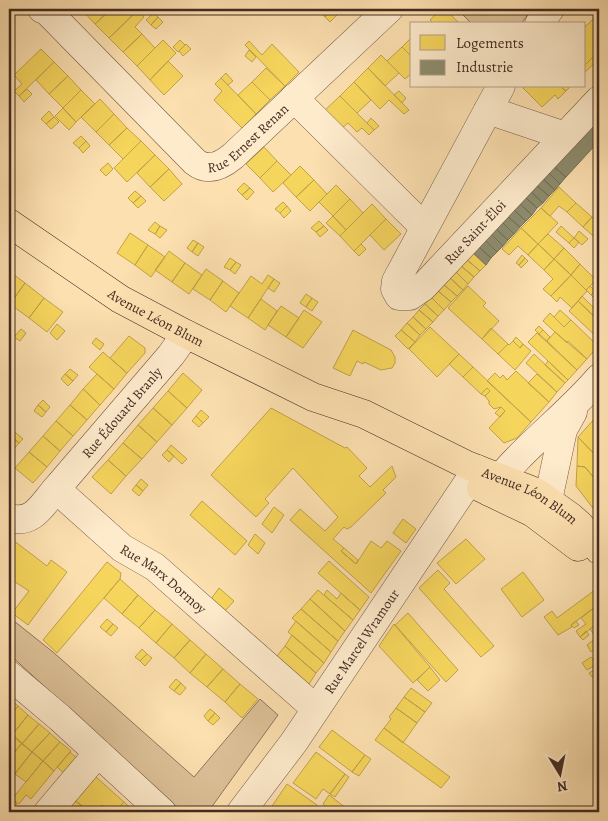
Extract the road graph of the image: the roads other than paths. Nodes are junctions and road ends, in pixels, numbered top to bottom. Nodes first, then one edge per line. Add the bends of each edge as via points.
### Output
1 (42, 9) edge
2 (389, 9) edge
3 (550, 9) edge
4 (540, 22) edge
5 (500, 88) edge
6 (294, 98) junction
7 (599, 100) edge
8 (488, 110) junction
9 (565, 136) junction
10 (9, 223) edge
11 (424, 227) junction
12 (186, 334) junction
13 (591, 387) edge
14 (484, 480) junction
15 (56, 489) junction
16 (539, 505) junction
17 (9, 518) edge
18 (599, 550) edge
19 (599, 566) edge
20 (9, 675) edge
21 (316, 709) junction
22 (98, 753) junction
23 (48, 812) edge
24 (162, 812) edge
25 (242, 812) edge

1 - 6 street, Rue Ernest Renan via 48,11 201,166 210,168 225,162
2 - 6 street, Rue Ernest Renan
3 - 4 street
5 - 8 street, Rue Saint-Éloi
6 - 11 street
7 - 9 street, Rue Saint-Éloi
8 - 9 street
8 - 11 street, Rue Saint-Éloi
9 - 11 street, Rue Saint-Éloi via 424,287 410,296 401,297 395,292 395,283
10 - 12 main road, Avenue Léon Blum via 120,299
12 - 14 main road, Avenue Léon Blum via 313,397 350,424
12 - 15 street, Rue Édouard Branly
13 - 14 street, Rue Marcel Wramour
13 - 16 street via 563,430 552,484
14 - 16 main road, Avenue Léon Blum via 524,486
14 - 21 street, Rue Marcel Wramour
15 - 17 street via 30,518 17,521
15 - 21 street, Rue Marx Dormoy via 122,548 155,567
16 - 18 main road, Avenue Léon Blum via 580,525
16 - 19 main road, Avenue Léon Blum via 567,538
20 - 22 street
21 - 25 street, Rue Marcel Wramour
22 - 23 street
22 - 24 street

